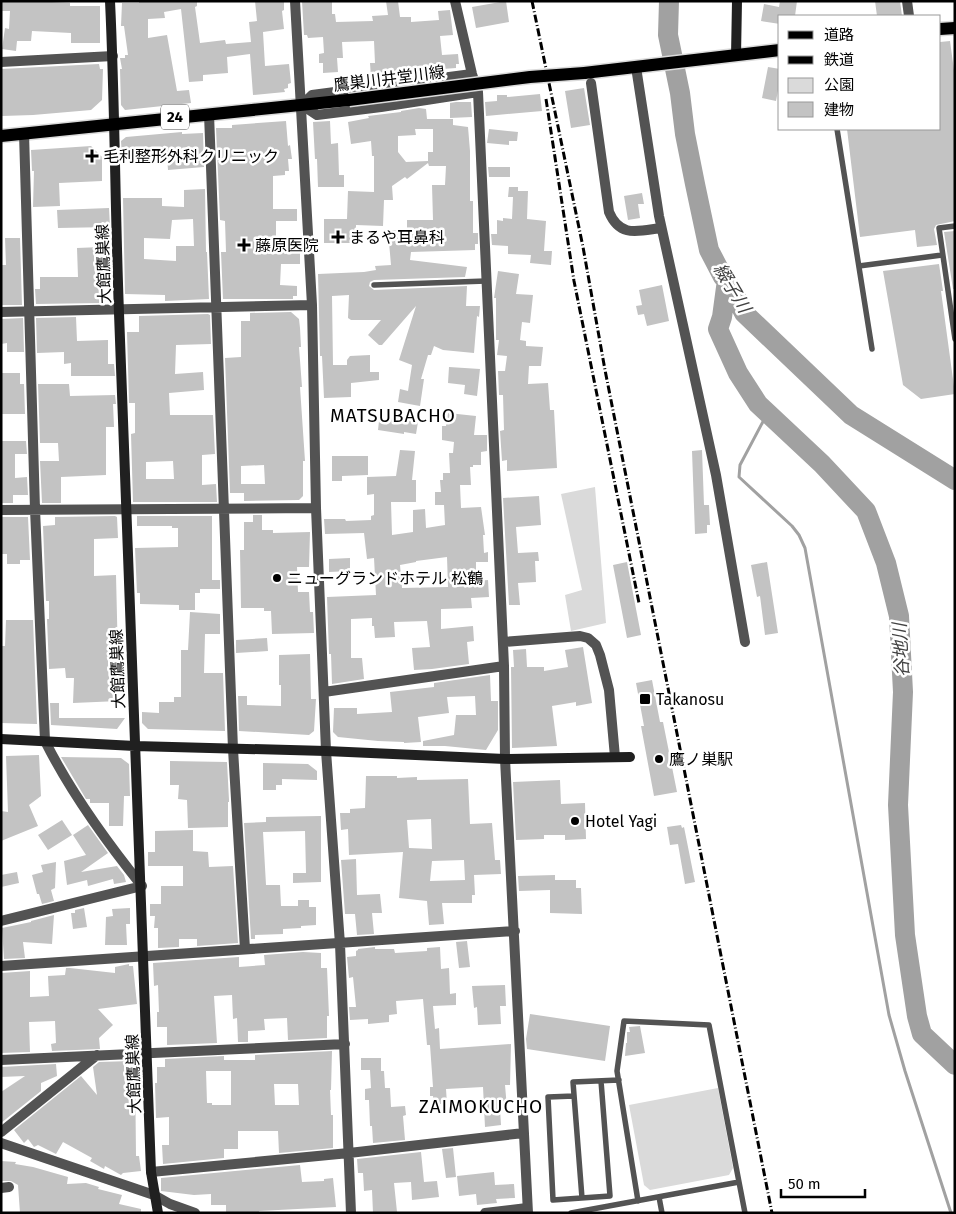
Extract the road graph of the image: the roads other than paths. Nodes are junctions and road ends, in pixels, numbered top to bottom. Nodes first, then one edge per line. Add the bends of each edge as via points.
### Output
1 (110, 1) edge
2 (295, 1) edge
3 (455, 1) edge
4 (737, 1) edge
5 (907, 1) edge
6 (909, 15) edge
7 (955, 28) edge
8 (941, 29) edge
9 (778, 50) edge
10 (113, 56) junction
11 (736, 56) junction
12 (1, 62) edge
13 (640, 66) junction
14 (472, 74) junction
15 (587, 78) junction
16 (478, 92) junction
17 (302, 105) junction
18 (209, 114) junction
19 (114, 124) junction
20 (837, 130) edge
21 (24, 134) junction
22 (1, 136) edge
23 (955, 226) edge
24 (661, 228) junction
25 (942, 254) junction
26 (859, 266) junction
27 (486, 281) junction
28 (374, 285) dead end
29 (952, 303) edge
30 (312, 305) junction
31 (217, 308) junction
32 (119, 309) junction
33 (30, 311) junction
34 (1, 312) edge
35 (955, 339) edge
36 (872, 349) dead end
37 (225, 508) junction
38 (316, 508) junction
39 (35, 509) junction
40 (127, 509) junction
41 (1, 510) edge
42 (503, 642) junction
43 (745, 642) dead end
44 (504, 666) junction
45 (324, 692) junction
46 (1, 739) edge
47 (45, 741) junction
48 (135, 746) junction
49 (233, 749) junction
50 (326, 751) junction
51 (615, 757) junction
52 (630, 757) dead end
53 (505, 759) junction
54 (142, 886) junction
55 (1, 921) edge
56 (515, 931) junction
57 (340, 944) junction
58 (245, 949) junction
59 (143, 957) junction
60 (1, 966) edge
61 (345, 1044) junction
62 (147, 1054) junction
63 (97, 1056) junction
64 (1, 1060) edge
65 (601, 1080) junction
66 (619, 1080) junction
67 (574, 1096) junction
68 (1, 1132) edge
69 (524, 1133) junction
70 (1, 1143) edge
71 (349, 1153) junction
72 (151, 1172) junction
73 (739, 1182) junction
74 (154, 1195) junction
75 (659, 1197) junction
76 (582, 1198) junction
77 (638, 1201) junction
78 (527, 1210) edge
79 (352, 1211) edge
80 (158, 1213) edge
81 (195, 1213) edge
82 (485, 1213) edge
83 (570, 1213) edge
84 (662, 1213) edge
85 (745, 1213) edge

1 - 10 main road, 大館鷹巣線
2 - 17 street
3 - 14 street
4 - 11 main road
5 - 6 street
7 - 8 main road
9 - 11 main road, 鷹巣川井堂川線 / 24
10 - 12 street
10 - 19 main road, 大館鷹巣線
11 - 13 main road, 鷹巣川井堂川線 / 24
13 - 15 main road, 鷹巣川井堂川線 / 24
13 - 24 street
14 - 16 street
14 - 17 street via 312,95
15 - 17 main road, 鷹巣川井堂川線 / 24, bridge via 530,78
15 - 24 street via 612,220 624,230 634,232
16 - 17 street via 318,115
16 - 27 street
17 - 18 main road, 鷹巣川井堂川線 / 24
17 - 30 street
18 - 19 main road, 鷹巣川井堂川線 / 24
18 - 31 street
19 - 21 main road, 鷹巣川井堂川線 / 24
19 - 32 main road, 大館鷹巣線
20 - 26 lane
21 - 22 main road, 鷹巣川井堂川線 / 24
21 - 33 street
23 - 25 lane via 939,228
24 - 43 street via 716,475
25 - 26 lane
25 - 29 lane
26 - 36 lane
27 - 28 lane
27 - 42 street
29 - 35 lane
30 - 31 street
30 - 38 street
31 - 32 street
31 - 37 street
32 - 33 street
32 - 40 main road, 大館鷹巣線
33 - 34 street
33 - 39 street
37 - 38 street
37 - 40 street
37 - 49 street
38 - 45 street
39 - 40 street
39 - 41 street
39 - 47 street
40 - 48 main road, 大館鷹巣線
42 - 44 street
42 - 51 street via 580,636 596,645 608,690
44 - 45 street
44 - 53 street
45 - 50 street
46 - 47 main road
47 - 48 main road
47 - 54 street via 62,775 89,816
48 - 49 main road
48 - 54 main road, 大館鷹巣線
49 - 50 main road
49 - 58 street
50 - 53 main road
50 - 57 street
51 - 52 main road
51 - 53 main road
53 - 56 street
54 - 55 street
54 - 59 main road, 大館鷹巣線
56 - 57 street
56 - 69 street
57 - 58 street
57 - 61 street
58 - 59 street
59 - 60 street
59 - 62 main road, 大館鷹巣線
61 - 62 street
61 - 71 street
62 - 63 street
62 - 72 main road, 大館鷹巣線
63 - 64 street
63 - 68 street
65 - 66 lane
65 - 67 lane via 573,1082
65 - 76 lane via 610,1196
66 - 73 lane via 617,1071 624,1021 709,1025
66 - 77 lane
67 - 76 lane
67 - 76 lane via 548,1097 553,1200
69 - 71 street
69 - 78 street
70 - 74 street
71 - 72 street
71 - 79 street
72 - 74 main road, 大館鷹巣線
73 - 75 lane
73 - 85 lane
74 - 80 main road, 大館鷹巣線
74 - 81 street
75 - 77 lane
75 - 84 lane
77 - 83 lane
78 - 82 street

